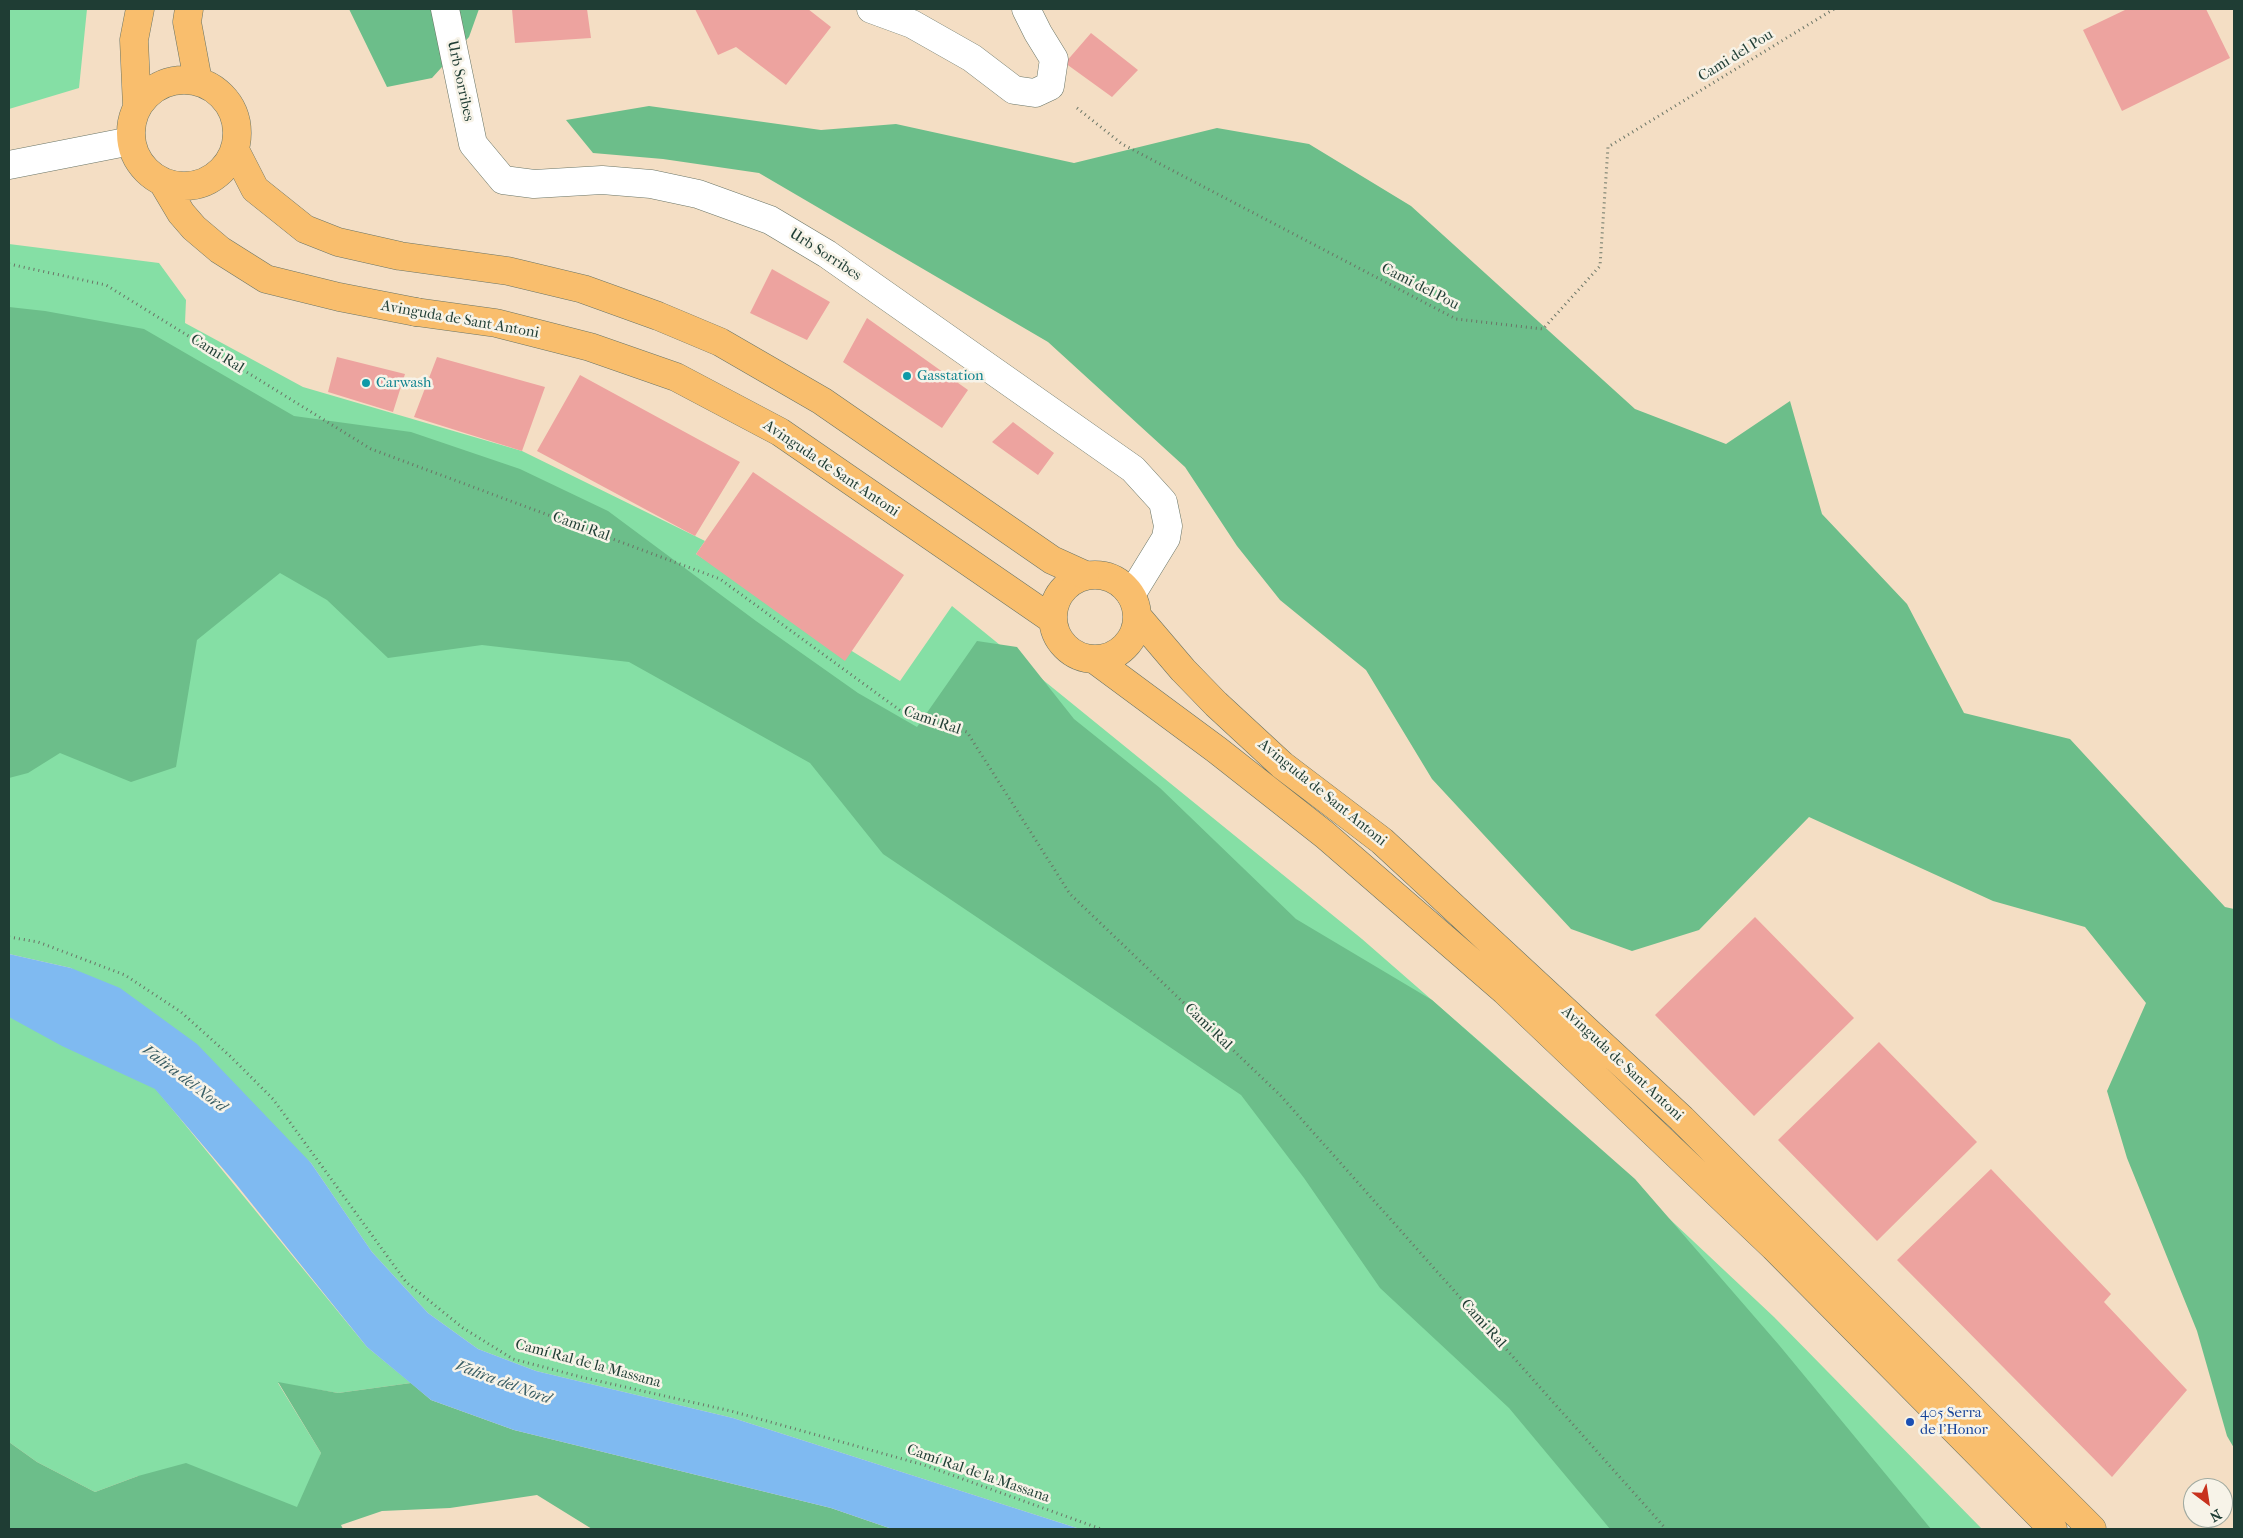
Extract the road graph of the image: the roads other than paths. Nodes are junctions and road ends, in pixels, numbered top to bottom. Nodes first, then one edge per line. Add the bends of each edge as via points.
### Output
1 (140, 9) edge
2 (189, 9) edge
3 (445, 9) edge
4 (871, 9) edge
5 (1026, 9) edge
6 (198, 81) junction
7 (138, 107) junction
8 (131, 141) junction
9 (235, 150) junction
10 (9, 165) edge
11 (162, 181) junction
12 (1085, 575) junction
13 (1134, 606) junction
14 (1053, 620) junction
15 (1094, 659) junction
16 (2053, 1529) edge
17 (2092, 1529) edge

1 - 7 main road via 134,40
2 - 6 main road via 187,22
3 - 13 street, Urb Sorribes via 473,144 503,180 534,184 602,180 651,184 698,194 770,220 827,254 1133,469 1163,502 1168,526 1166,538
4 - 5 street via 912,24 972,58 1014,90 1035,92 1050,86 1054,59
6 - 7 main road via 180,80 163,84 148,93
6 - 9 main road via 214,88 232,108 238,133
7 - 8 main road
8 - 10 street
8 - 11 main road via 142,165
9 - 11 main road via 226,166 205,182 179,186
9 - 12 main road via 255,189 305,228 338,242 400,256 508,272 583,289 720,342 822,400 1052,560
11 - 14 main road, Avinguda de Sant Antoni via 181,214 194,228 220,250 266,279 416,312 496,323 590,346 676,377 780,432
12 - 13 main road via 1116,580
12 - 14 main road via 1071,581 1061,592 1054,605
13 - 15 main road via 1132,638 1106,658
13 - 17 main road, Avinguda de Sant Antoni via 1183,670 1216,704 1282,766 1382,841 1682,1119
14 - 15 main road via 1059,640 1066,648 1074,654
15 - 16 main road, Avinguda de Sant Antoni via 1326,835 1505,991 1774,1247

